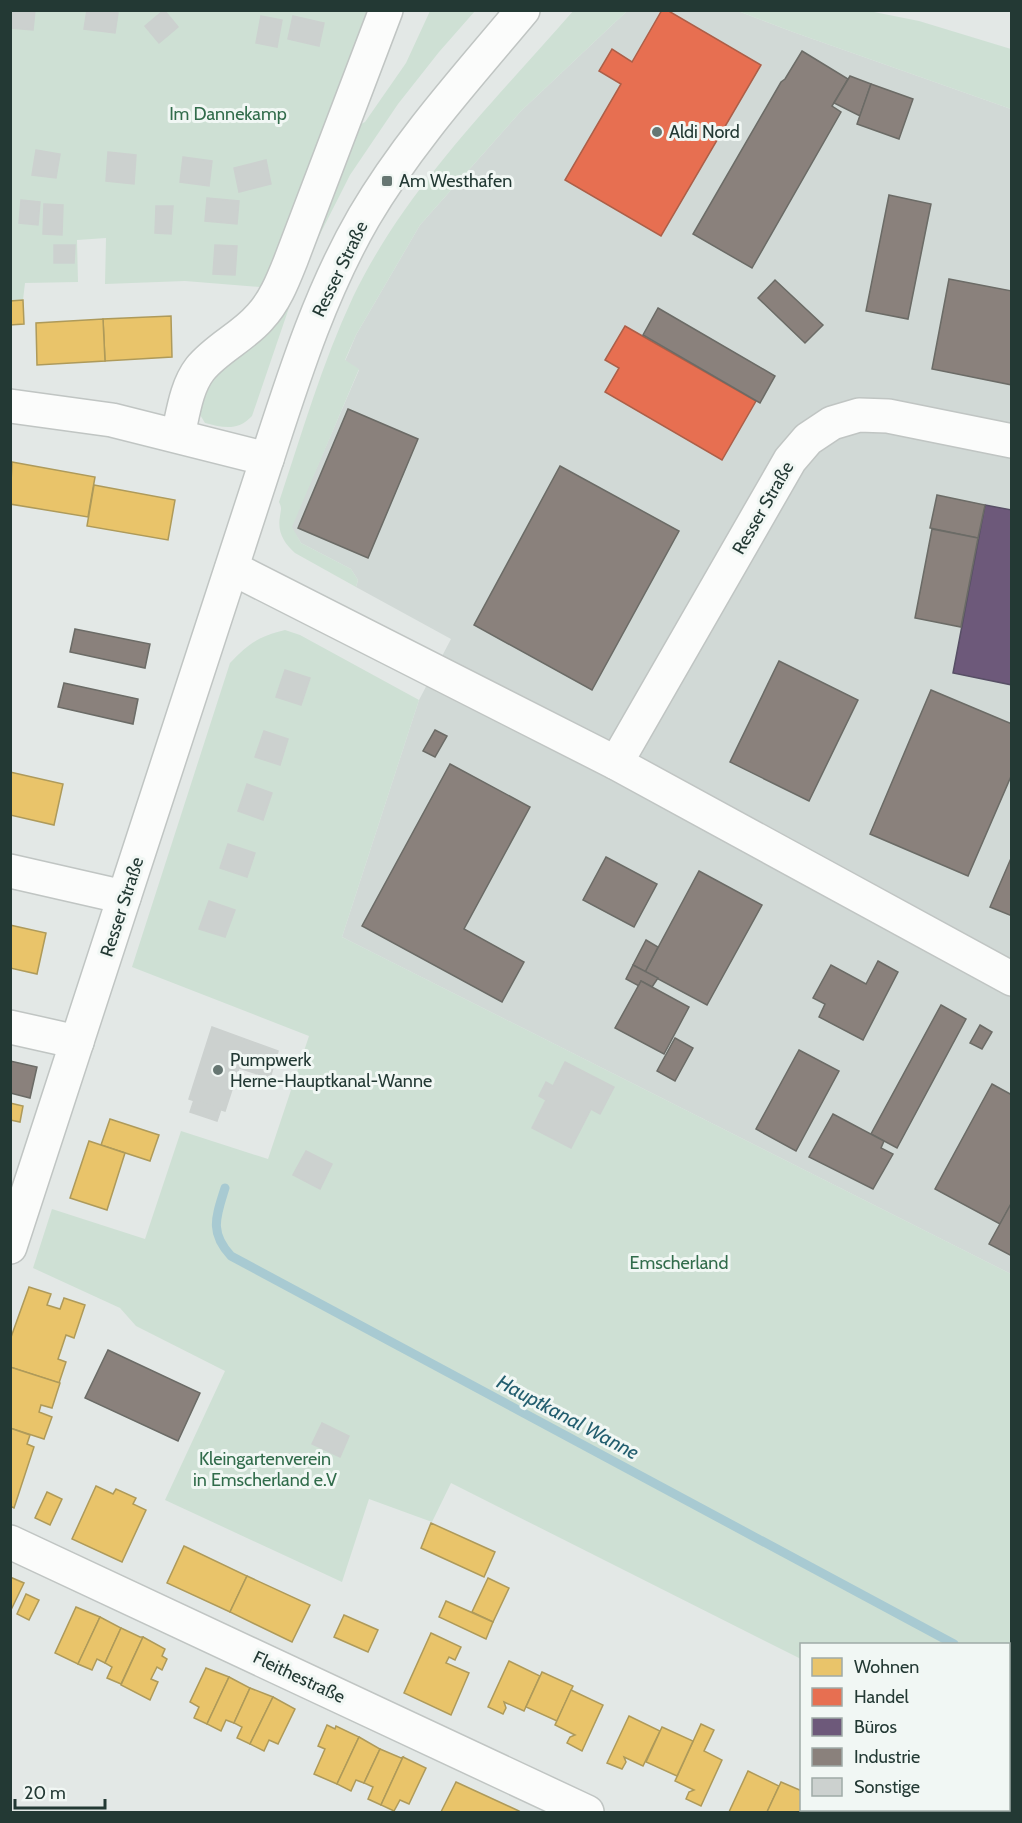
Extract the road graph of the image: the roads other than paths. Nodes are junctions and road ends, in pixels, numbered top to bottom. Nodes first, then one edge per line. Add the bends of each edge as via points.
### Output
1 (386, 10) edge
2 (523, 10) edge
3 (10, 406) edge
4 (178, 435) junction
5 (1011, 441) edge
6 (267, 459) junction
7 (231, 568) junction
8 (616, 763) junction
9 (10, 871) edge
10 (124, 897) junction
11 (1011, 979) edge
12 (10, 1027) edge
13 (77, 1042) junction
14 (10, 1247) edge
15 (10, 1542) edge
16 (586, 1812) edge

1 - 4 street via 276,295 260,317 199,370
2 - 6 street, Resser Straße via 421,134 363,219 328,287
3 - 4 street via 112,420
4 - 6 street
5 - 8 street, Resser Straße via 888,416 859,415 832,423 808,439 790,460
6 - 7 street, Resser Straße
7 - 8 street
7 - 10 street, Resser Straße
8 - 11 street
9 - 10 street
10 - 13 street, Resser Straße
12 - 13 street
13 - 14 street, Resser Straße
15 - 16 street, Fleithestraße

